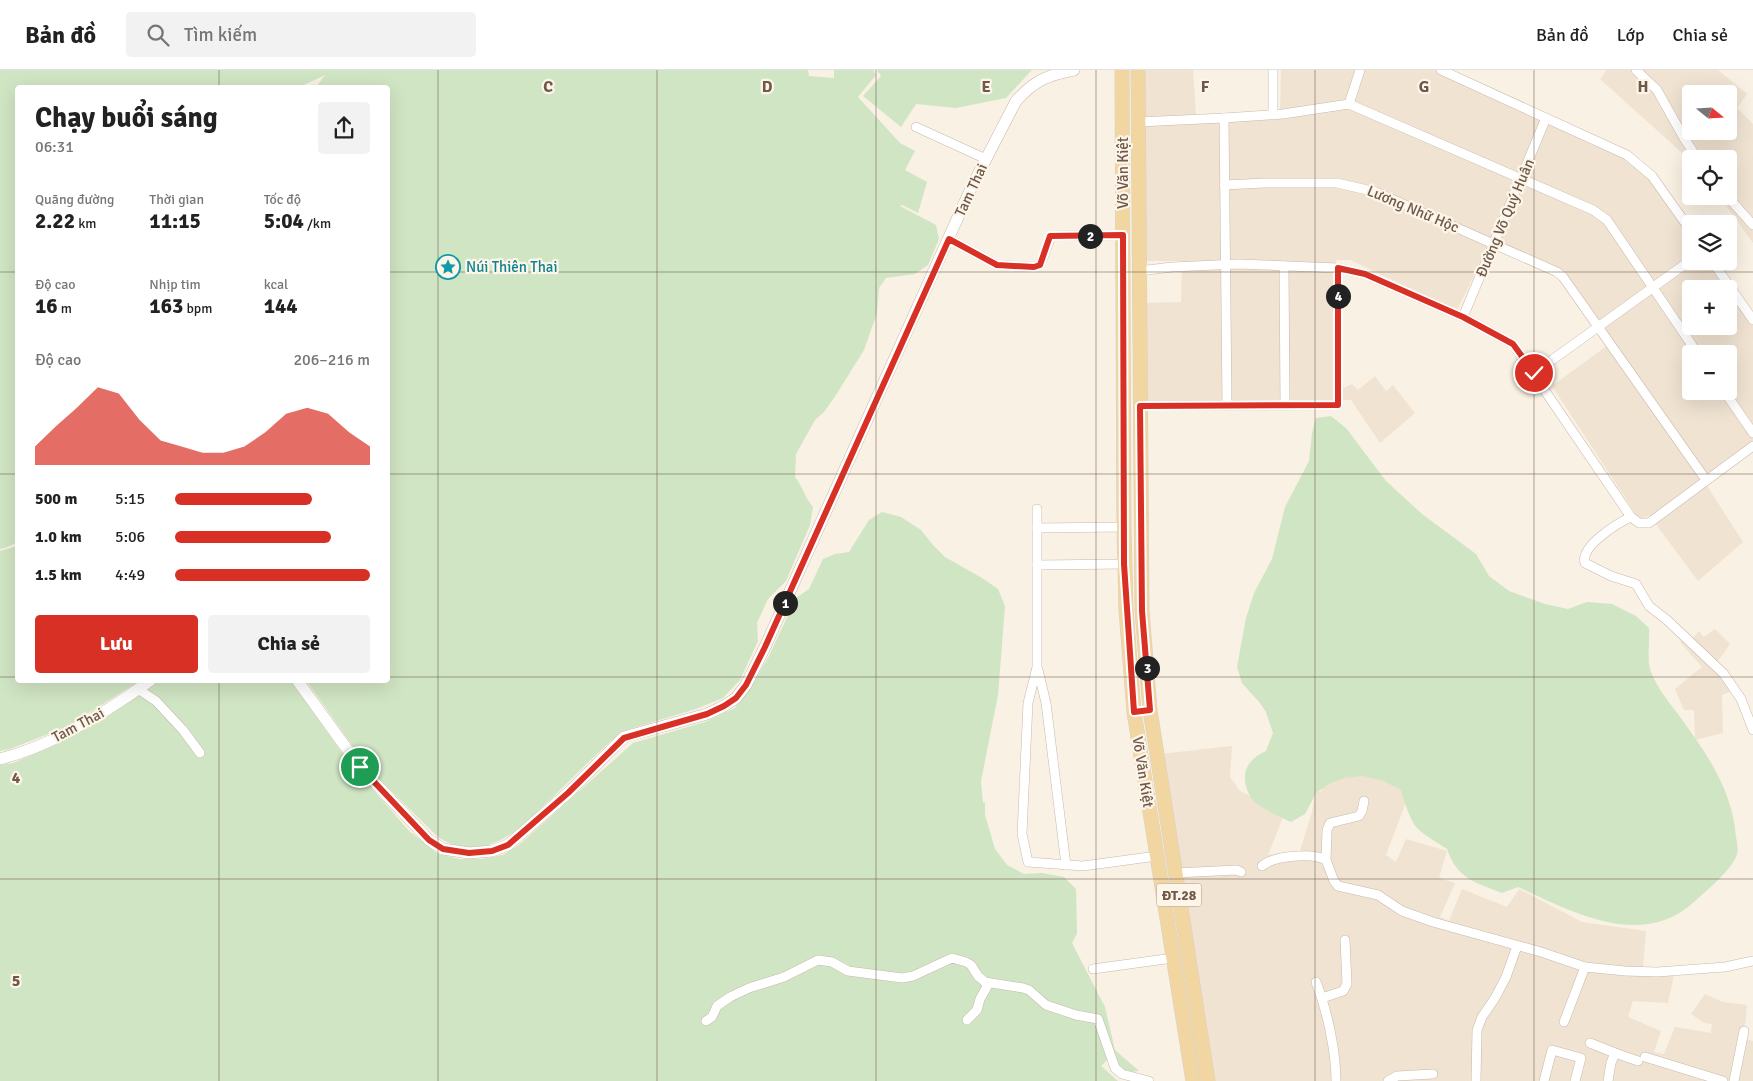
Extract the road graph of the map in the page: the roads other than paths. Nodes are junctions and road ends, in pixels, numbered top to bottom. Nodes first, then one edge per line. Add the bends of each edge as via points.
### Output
1 (1074, 70) edge
2 (1122, 70) edge
3 (1138, 70) edge
4 (1273, 70) edge
5 (1360, 70) edge
6 (1441, 70) edge
7 (1636, 70) edge
8 (1349, 104) junction
9 (1273, 114) junction
10 (1224, 118) junction
11 (1546, 118) junction
12 (1138, 122) junction
13 (916, 127) dead end
14 (1692, 150) edge
15 (986, 159) junction
16 (1521, 178) junction
17 (1224, 185) junction
18 (1735, 205) edge
19 (1682, 218) edge
20 (1753, 225) edge
21 (1123, 235) junction
22 (949, 239) junction
23 (1494, 244) junction
24 (1226, 265) junction
25 (1284, 266) junction
26 (1682, 266) edge
27 (1338, 268) junction
28 (1718, 270) edge
29 (1139, 271) junction
30 (1653, 287) junction
31 (1463, 317) junction
32 (1753, 320) edge
33 (1598, 327) junction
34 (1692, 345) edge
35 (1534, 373) junction
36 (1730, 400) edge
37 (1227, 404) junction
38 (1285, 405) junction
39 (1140, 406) junction
40 (1753, 433) edge
41 (1753, 446) edge
42 (1706, 480) junction
43 (1037, 509) dead end
44 (1631, 517) junction
45 (1124, 527) junction
46 (1037, 528) junction
47 (1124, 564) junction
48 (1037, 565) junction
49 (1037, 667) junction
50 (147, 683) edge
51 (300, 683) edge
52 (138, 689) junction
53 (1150, 710) junction
54 (1134, 712) junction
55 (1753, 730) edge
56 (200, 753) dead end
57 (0, 759) edge
58 (1364, 801) dead end
59 (1157, 856) junction
60 (1326, 860) junction
61 (1066, 865) junction
62 (1262, 866) dead end
63 (1241, 872) dead end
64 (1175, 873) junction
65 (1181, 911) junction
66 (1166, 914) junction
67 (1345, 940) dead end
68 (1517, 946) junction
69 (1173, 958) junction
70 (1753, 961) edge
71 (1585, 967) junction
72 (1093, 969) dead end
73 (1316, 982) dead end
74 (989, 983) junction
75 (1322, 998) junction
76 (967, 1020) dead end
77 (706, 1021) dead end
78 (1564, 1022) dead end
79 (1744, 1031) dead end
80 (1590, 1044) dead end
81 (1615, 1053) junction
82 (1433, 1074) dead end
83 (1149, 1081) edge
84 (1193, 1081) edge
85 (1208, 1081) edge
86 (1336, 1081) edge
87 (1388, 1081) edge
88 (1476, 1081) edge
89 (1544, 1081) edge
90 (1575, 1081) edge
91 (1608, 1081) edge
92 (1722, 1081) edge
93 (1734, 1081) edge

1 - 15 street, Tam Thai via 1053,74 1023,93
2 - 21 main road, Võ Văn Kiệt / ĐT.28
3 - 12 main road, Võ Văn Kiệt / ĐT.28
4 - 9 street
5 - 8 street
6 - 11 street
7 - 14 street via 1658,90
8 - 9 street
8 - 16 street
9 - 10 street
10 - 12 street
10 - 17 street
11 - 16 street, Đường Võ Quý Huân
11 - 19 street via 1640,164 1659,184
12 - 29 main road, Võ Văn Kiệt / ĐT.28
13 - 15 street
15 - 22 street, Tam Thai
16 - 23 street, Đường Võ Quý Huân
16 - 30 street via 1593,210 1607,220
17 - 23 street, Lương Nhữ Hộc via 1346,184 1376,192
17 - 24 street
18 - 20 street
21 - 22 street via 1050,236 1040,265 1034,267 997,265
21 - 45 main road, Võ Văn Kiệt / ĐT.28
22 - 51 street, Tam Thai via 765,647 746,685 729,703 707,714 624,738 508,845 492,851 469,853 443,849 429,840 360,767
23 - 31 street, Đường Võ Quý Huân
23 - 33 street, Lương Nhữ Hộc via 1557,272
24 - 25 street
24 - 29 street
24 - 37 street
25 - 27 street
25 - 38 street
26 - 30 street
27 - 31 street via 1365,274
27 - 38 street via 1338,405
28 - 32 street
29 - 39 main road, Võ Văn Kiệt / ĐT.28
30 - 33 street
30 - 34 street
31 - 35 street via 1513,344
33 - 35 street
33 - 42 street, Lương Nhữ Hộc
35 - 44 street
36 - 40 street
37 - 38 street
37 - 39 street
39 - 53 main road, Võ Văn Kiệt / ĐT.28 via 1142,611
41 - 42 street
42 - 44 street via 1649,524 1639,523
43 - 46 street
44 - 55 street via 1617,523 1596,540 1587,550 1585,563 1610,576 1636,584 1649,606 1724,674 1741,699
45 - 46 street
45 - 47 main road, Võ Văn Kiệt / ĐT.28
46 - 48 street
47 - 48 street
47 - 54 main road, Võ Văn Kiệt / ĐT.28
48 - 49 street
49 - 61 street via 1046,703
49 - 61 street via 1028,703 1022,834 1028,862
50 - 52 street, Tam Thai
52 - 56 street via 156,701
52 - 57 street, Tam Thai via 96,717 32,748
53 - 54 main road
53 - 64 main road, Võ Văn Kiệt / ĐT.28
54 - 59 main road, Võ Văn Kiệt / ĐT.28
58 - 60 street via 1359,816 1330,823
59 - 61 street via 1084,866
59 - 66 main road, Võ Văn Kiệt / ĐT.28
60 - 62 street via 1297,856
60 - 68 street via 1338,886 1378,895 1402,910 1433,922
63 - 64 street
64 - 65 main road, Võ Văn Kiệt / ĐT.28
65 - 66 main road
65 - 85 main road, Võ Văn Kiệt / ĐT.28
66 - 69 main road, Võ Văn Kiệt / ĐT.28
67 - 75 street via 1347,984 1343,991
68 - 71 street
68 - 88 street via 1503,983 1477,1030
69 - 72 street
69 - 84 main road, Võ Văn Kiệt / ĐT.28
70 - 71 street via 1725,967 1657,972
71 - 78 street
73 - 75 street
74 - 76 street via 977,1010
74 - 77 street via 982,980 971,965 952,958 902,978 848,971 832,962 818,960 730,997 717,1006
74 - 83 street via 1023,988 1046,1005 1098,1019 1114,1068 1122,1074
75 - 86 street via 1336,1064
79 - 93 street
80 - 81 street
81 - 91 street
81 - 92 street
82 - 87 street via 1397,1076
89 - 90 street via 1552,1050 1581,1058

